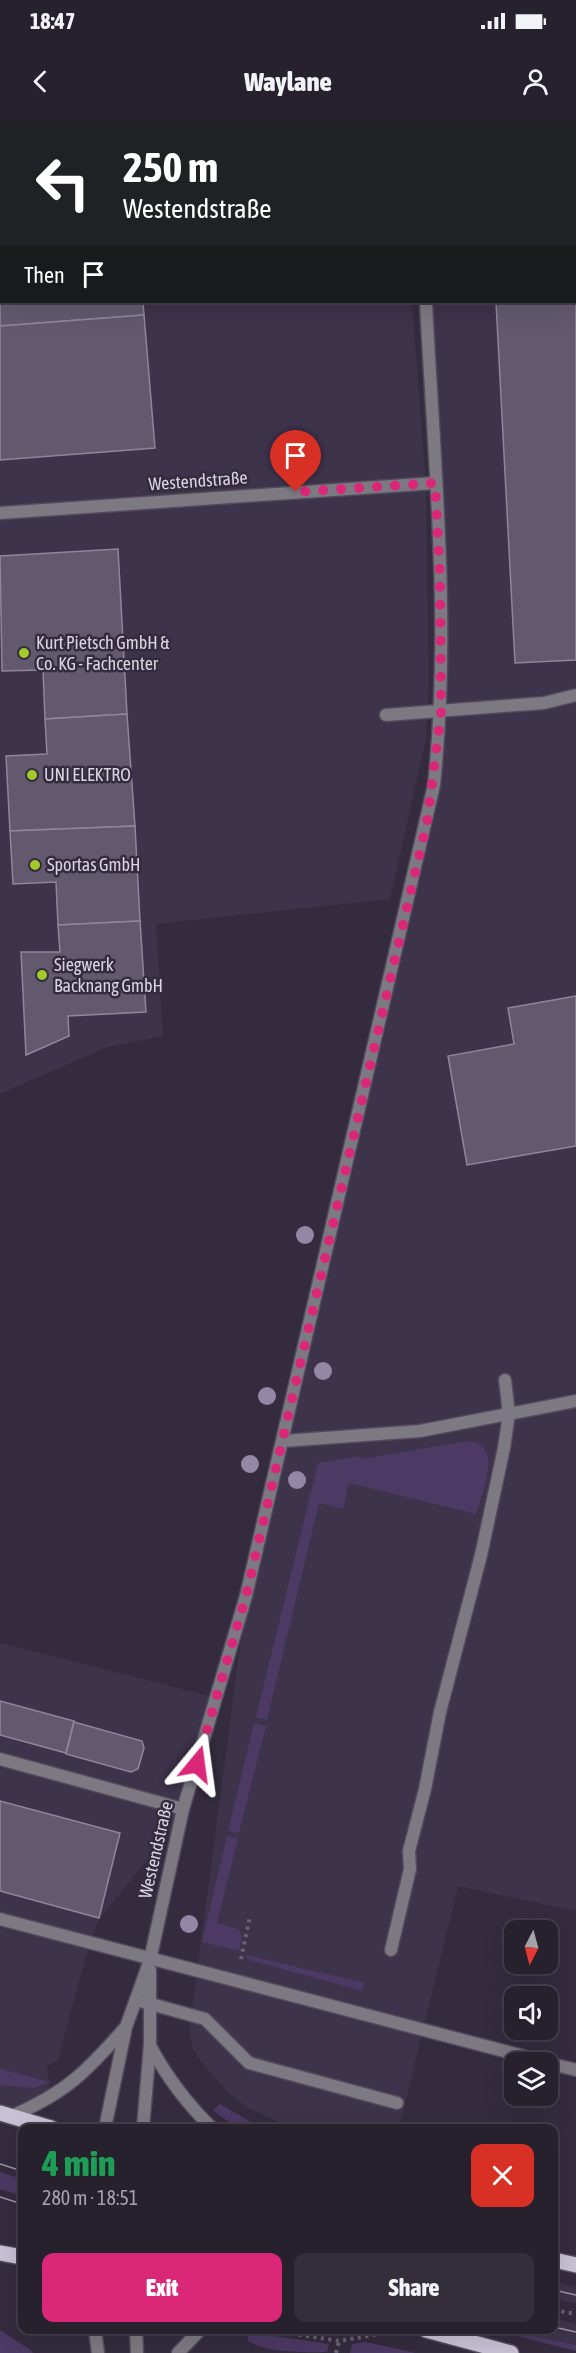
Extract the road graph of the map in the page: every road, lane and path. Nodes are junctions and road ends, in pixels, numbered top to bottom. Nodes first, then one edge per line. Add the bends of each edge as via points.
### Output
1 (426, 303) edge
2 (435, 483) junction
3 (0, 513) edge
4 (576, 696) edge
5 (441, 713) junction
6 (386, 715) dead end
7 (505, 1380) dead end
8 (576, 1401) edge
9 (509, 1414) junction
10 (283, 1441) junction
11 (0, 1759) edge
12 (183, 1809) junction
13 (250, 1916) dead end
14 (0, 1919) edge
15 (391, 1950) dead end
16 (150, 1960) junction
17 (234, 1981) junction
18 (136, 2000) junction
19 (150, 2004) junction
20 (126, 2027) junction
21 (150, 2045) junction
22 (505, 2052) edge
23 (558, 2066) edge
24 (576, 2070) edge
25 (397, 2103) dead end
26 (6, 2114) edge
27 (38, 2124) edge
28 (106, 2124) edge
29 (143, 2124) edge
30 (208, 2124) edge
31 (0, 2253) edge
32 (18, 2256) edge
33 (558, 2261) edge
34 (576, 2265) edge
35 (558, 2311) edge
36 (576, 2314) edge
37 (96, 2334) edge
38 (136, 2334) edge
39 (196, 2334) edge
40 (294, 2334) edge
41 (383, 2334) edge
42 (441, 2334) edge
43 (339, 2341) junction
44 (98, 2353) edge
45 (137, 2353) edge
46 (178, 2353) edge
47 (336, 2353) edge
48 (511, 2353) edge

1 - 2 street, Westendstraße
2 - 3 street, Westendstraße
2 - 5 street, Westendstraße
4 - 5 street
5 - 6 street
5 - 10 street, Westendstraße via 427,822
7 - 9 street
8 - 9 street
9 - 10 street via 420,1431
9 - 15 street via 481,1555 409,1851 410,1869
10 - 12 street, Westendstraße via 246,1596
11 - 12 street
12 - 16 street, Westendstraße
13 - 17 path
14 - 16 street
16 - 17 street
16 - 18 street, Westendstraße
16 - 19 street, Westendstraße
17 - 22 street
18 - 19 street
18 - 20 street, Westendstraße
19 - 21 street, Westendstraße
19 - 25 street via 205,2019 249,2063
20 - 26 street, Westendstraße via 73,2083 46,2101
20 - 28 street, Westendstraße
21 - 29 street, Westendstraße
21 - 30 street, Westendstraße via 165,2072
23 - 24 street
26 - 27 main road
31 - 32 main road
33 - 34 main road
35 - 36 path
37 - 44 street
38 - 45 street
39 - 46 street
40 - 43 path
41 - 43 path
42 - 48 main road
43 - 47 path

